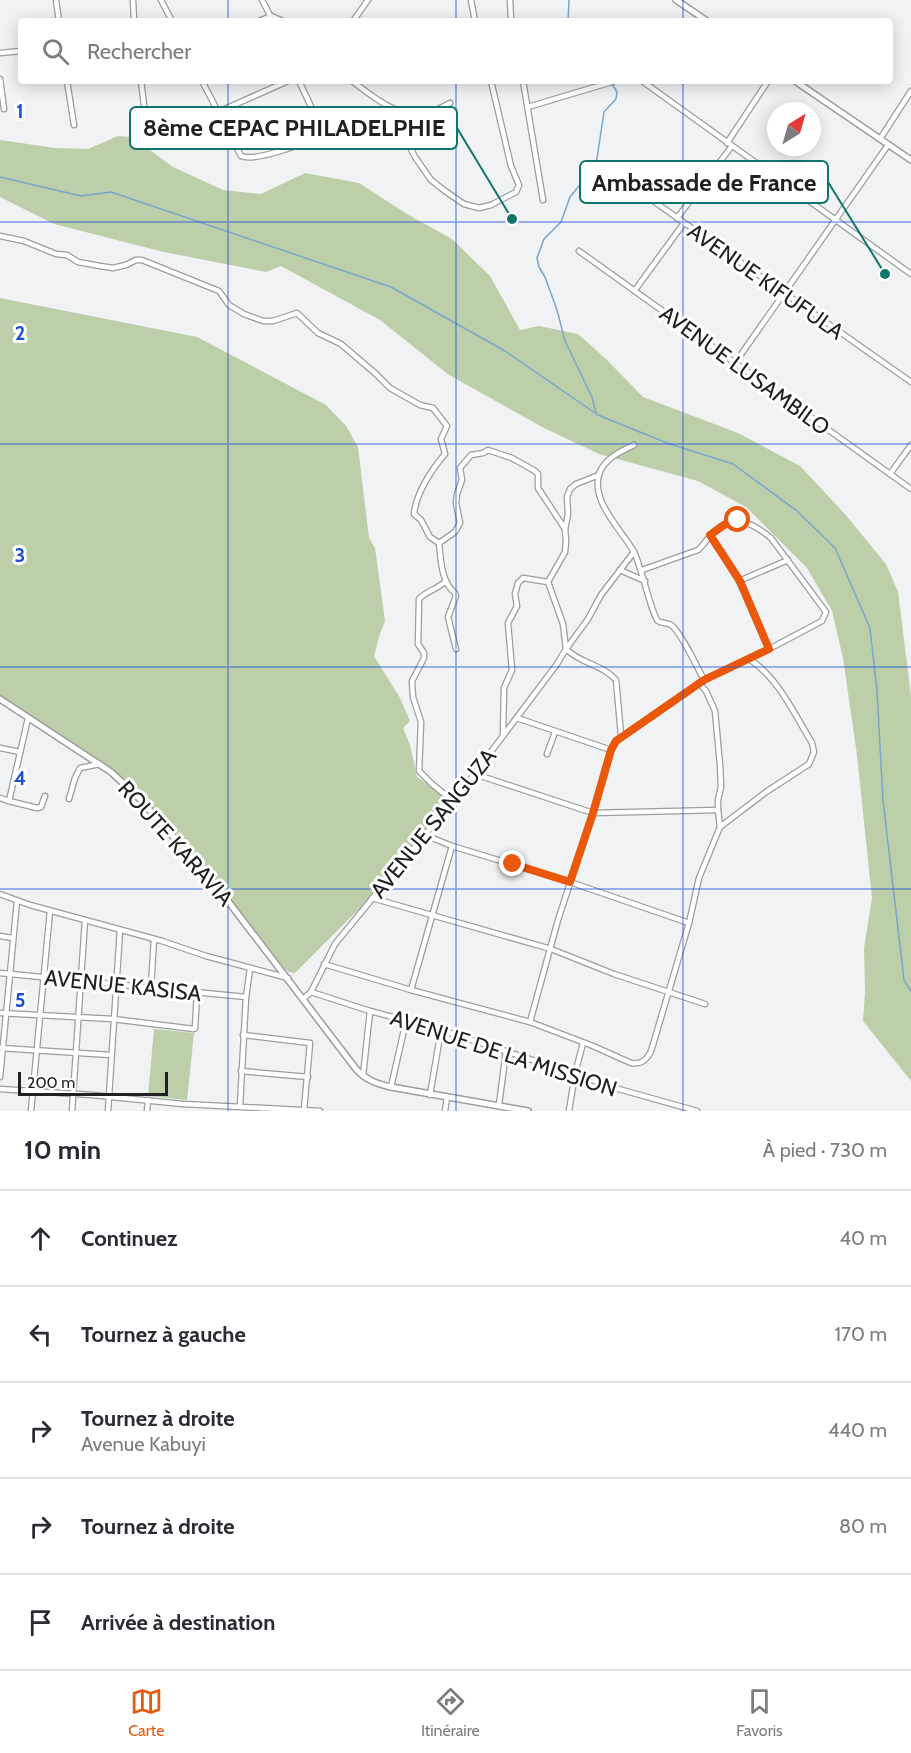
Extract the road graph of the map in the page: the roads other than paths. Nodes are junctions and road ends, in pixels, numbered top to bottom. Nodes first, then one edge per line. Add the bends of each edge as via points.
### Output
1 (56, 0) edge
2 (133, 0) edge
3 (161, 0) edge
4 (262, 0) edge
5 (368, 0) edge
6 (471, 0) edge
7 (510, 0) edge
8 (676, 0) edge
9 (59, 18) edge
10 (135, 18) edge
11 (170, 18) edge
12 (271, 18) edge
13 (355, 18) edge
14 (474, 18) edge
15 (511, 18) edge
16 (703, 18) edge
17 (18, 51) edge
18 (0, 53) edge
19 (0, 79) edge
20 (68, 84) edge
21 (141, 84) edge
22 (204, 84) edge
23 (281, 84) edge
24 (300, 84) edge
25 (356, 84) edge
26 (492, 84) edge
27 (524, 84) edge
28 (605, 84) edge
29 (646, 84) edge
30 (766, 84) edge
31 (799, 84) edge
32 (911, 91) edge
33 (450, 103) dead end
34 (389, 107) junction
35 (528, 107) junction
36 (4, 109) dead end
37 (218, 112) junction
38 (74, 125) dead end
39 (148, 137) dead end
40 (880, 139) junction
41 (730, 144) junction
42 (888, 145) junction
43 (911, 160) edge
44 (622, 179) dead end
45 (543, 200) dead end
46 (677, 218) junction
47 (836, 220) junction
48 (684, 223) junction
49 (0, 236) edge
50 (579, 251) dead end
51 (911, 274) edge
52 (635, 291) junction
53 (784, 293) junction
54 (735, 363) junction
55 (911, 382) edge
56 (634, 445) dead end
57 (911, 445) edge
58 (890, 474) junction
59 (599, 475) junction
60 (911, 489) edge
61 (565, 529) junction
62 (710, 535) junction
63 (439, 543) junction
64 (634, 552) junction
65 (788, 560) junction
66 (620, 570) junction
67 (642, 570) junction
68 (446, 580) junction
69 (645, 581) junction
70 (740, 581) junction
71 (548, 582) junction
72 (566, 649) junction
73 (769, 649) junction
74 (456, 650) dead end
75 (749, 659) junction
76 (702, 682) junction
77 (0, 699) edge
78 (28, 718) junction
79 (517, 718) junction
80 (555, 732) junction
81 (621, 735) junction
82 (503, 737) junction
83 (0, 748) edge
84 (611, 750) junction
85 (20, 752) junction
86 (548, 754) dead end
87 (100, 764) junction
88 (475, 774) junction
89 (45, 796) dead end
90 (0, 798) edge
91 (69, 799) dead end
92 (9, 801) junction
93 (453, 801) junction
94 (718, 810) junction
95 (593, 813) junction
96 (720, 827) junction
97 (425, 835) junction
98 (452, 846) junction
99 (570, 882) junction
100 (0, 894) edge
101 (372, 898) junction
102 (17, 901) junction
103 (50, 911) junction
104 (432, 916) junction
105 (84, 920) junction
106 (689, 923) junction
107 (120, 930) junction
108 (0, 936) edge
109 (12, 938) junction
110 (154, 939) junction
111 (551, 949) junction
112 (324, 964) junction
113 (250, 969) junction
114 (0, 973) edge
115 (11, 975) junction
116 (44, 977) junction
117 (288, 978) junction
118 (81, 981) junction
119 (115, 984) junction
120 (151, 987) junction
121 (411, 990) junction
122 (310, 992) junction
123 (197, 993) junction
124 (668, 993) junction
125 (246, 997) junction
126 (303, 999) junction
127 (705, 1004) dead end
128 (370, 1011) junction
129 (0, 1013) edge
130 (7, 1014) junction
131 (40, 1016) junction
132 (78, 1018) junction
133 (113, 1019) junction
134 (406, 1021) junction
135 (530, 1022) junction
136 (441, 1030) junction
137 (243, 1035) junction
138 (583, 1042) junction
139 (1, 1048) edge
140 (37, 1051) junction
141 (506, 1051) junction
142 (76, 1052) junction
143 (111, 1055) junction
144 (242, 1071) junction
145 (575, 1074) junction
146 (363, 1076) junction
147 (0, 1077) edge
148 (308, 1077) junction
149 (391, 1087) junction
150 (0, 1089) edge
151 (34, 1091) junction
152 (73, 1094) junction
153 (430, 1095) junction
154 (110, 1096) junction
155 (447, 1097) junction
156 (148, 1100) junction
157 (183, 1104) junction
158 (240, 1106) junction
159 (499, 1106) junction
160 (218, 1108) edge
161 (255, 1109) edge
162 (290, 1110) edge
163 (304, 1110) edge
164 (31, 1111) edge
165 (72, 1111) edge
166 (108, 1111) edge
167 (147, 1111) edge
168 (182, 1111) edge
169 (320, 1111) edge
170 (445, 1111) edge
171 (525, 1111) edge
172 (570, 1111) edge
173 (698, 1111) edge

1 - 9 street
2 - 10 street
3 - 11 street
4 - 12 street
5 - 13 street
6 - 14 street
7 - 15 street
8 - 16 street
17 - 18 street
19 - 36 street
20 - 38 street
21 - 39 street
22 - 37 street
23 - 37 street
24 - 37 street via 322,133 283,150 243,157
25 - 34 street
26 - 34 street via 519,185 516,192 479,208 464,204 431,180
27 - 35 street
28 - 35 street
29 - 41 street
30 - 41 street
31 - 40 street
32 - 40 street
33 - 34 street via 423,114
35 - 45 street
40 - 42 street
41 - 46 street
41 - 47 street
42 - 43 street
42 - 47 street
44 - 46 street, AVENUE KIFUFULA
46 - 48 street, AVENUE KIFUFULA
47 - 51 street
47 - 53 street
48 - 52 street
48 - 53 street, AVENUE KIFUFULA
49 - 63 street via 24,240 89,264 113,268 141,260 219,291 229,305 262,321 300,315 318,333 341,344 390,388 433,408 446,424 441,442 445,454 428,477 414,514
50 - 52 street, AVENUE LUSAMBILO
52 - 54 street, AVENUE LUSAMBILO
53 - 54 street
53 - 55 street, AVENUE KIFUFULA
54 - 58 street, AVENUE LUSAMBILO
56 - 59 street via 607,461
57 - 58 street
58 - 60 street, AVENUE LUSAMBILO
59 - 61 street via 570,489
59 - 64 street via 603,504
61 - 63 street via 538,488 538,474 512,458 488,450 471,455 460,468 462,480 456,503 460,522 455,532
61 - 71 street via 565,552
62 - 65 street via 727,523 748,523 771,538
62 - 67 street via 698,550
62 - 70 street
63 - 68 street
64 - 66 street, AVENUE SANGUZA
64 - 67 street
65 - 70 street
65 - 73 street via 826,612 822,621
66 - 69 street
66 - 72 street, AVENUE SANGUZA
67 - 69 street
68 - 74 street via 456,595 448,616
68 - 93 street via 419,599 418,644 424,658 412,686 422,722 419,771
69 - 76 street via 658,621 669,623 676,630
70 - 73 street
71 - 72 street via 563,624
71 - 82 street via 523,578 518,583 517,606 508,623 512,670 504,688
72 - 79 street, AVENUE SANGUZA
72 - 81 street via 606,670 616,680
73 - 75 street
75 - 76 street
75 - 96 street via 763,668 776,686 814,752 809,764
76 - 81 street
76 - 94 street via 717,720 721,787
77 - 78 street, ROUTE KARAVIA
78 - 85 street
78 - 87 street, ROUTE KARAVIA
79 - 80 street
79 - 82 street, AVENUE SANGUZA
80 - 84 street
80 - 86 street
81 - 84 street
82 - 88 street, AVENUE SANGUZA
83 - 85 street
84 - 95 street
85 - 92 street
87 - 91 street via 80,768
87 - 117 street, ROUTE KARAVIA via 123,782 195,861
88 - 93 street, AVENUE SANGUZA
88 - 95 street
89 - 92 street via 37,808
90 - 92 street
93 - 97 street, AVENUE SANGUZA
94 - 95 street
94 - 96 street
95 - 99 street
96 - 106 street via 699,878
97 - 98 street
97 - 101 street, AVENUE SANGUZA
98 - 99 street
98 - 104 street
99 - 106 street
99 - 111 street
100 - 102 street
101 - 104 street
101 - 112 street, AVENUE SANGUZA
102 - 103 street
102 - 109 street
103 - 105 street
103 - 116 street
104 - 111 street
104 - 121 street
105 - 107 street
105 - 118 street
106 - 124 street
107 - 110 street
107 - 119 street
108 - 109 street
109 - 115 street
110 - 113 street
110 - 120 street
111 - 124 street
111 - 135 street
112 - 121 street
112 - 122 street, AVENUE SANGUZA
113 - 117 street
113 - 125 street
114 - 115 street, AVENUE KASISA
115 - 116 street, AVENUE KASISA
115 - 130 street
116 - 118 street, AVENUE KASISA
116 - 131 street
117 - 126 street, ROUTE KARAVIA
118 - 119 street, AVENUE KASISA
118 - 132 street
119 - 120 street, AVENUE KASISA
119 - 133 street
120 - 123 street, AVENUE KASISA
121 - 135 street
122 - 126 street, AVENUE SANGUZA
122 - 128 street, AVENUE DE LA MISSION
123 - 125 street, AVENUE KASISA
123 - 133 street via 192,1029
124 - 127 street
124 - 138 street via 651,1052 643,1061 631,1063
125 - 137 street
126 - 146 street
128 - 134 street, AVENUE DE LA MISSION
128 - 146 street
129 - 130 street
130 - 131 street
130 - 139 street
131 - 132 street
131 - 140 street
132 - 133 street
132 - 142 street
133 - 143 street
134 - 136 street, AVENUE DE LA MISSION
134 - 149 street
135 - 138 street
136 - 141 street, AVENUE DE LA MISSION
136 - 153 street
137 - 144 street
137 - 148 street via 309,1042
138 - 145 street
139 - 140 street
139 - 147 street
140 - 142 street
140 - 151 street
141 - 145 street, AVENUE DE LA MISSION
141 - 159 street
142 - 143 street
142 - 152 street
143 - 154 street
144 - 148 street
144 - 158 street
145 - 172 street
145 - 173 street, AVENUE DE LA MISSION
146 - 149 street
148 - 163 street
149 - 153 street
150 - 151 street
151 - 152 street
151 - 164 street
152 - 154 street
152 - 165 street
153 - 155 street
154 - 156 street
154 - 166 street
155 - 159 street
155 - 170 street
156 - 157 street
156 - 167 street
157 - 160 street
157 - 168 street
158 - 160 street
158 - 161 street
159 - 171 street
161 - 162 street
162 - 163 street
163 - 169 street

